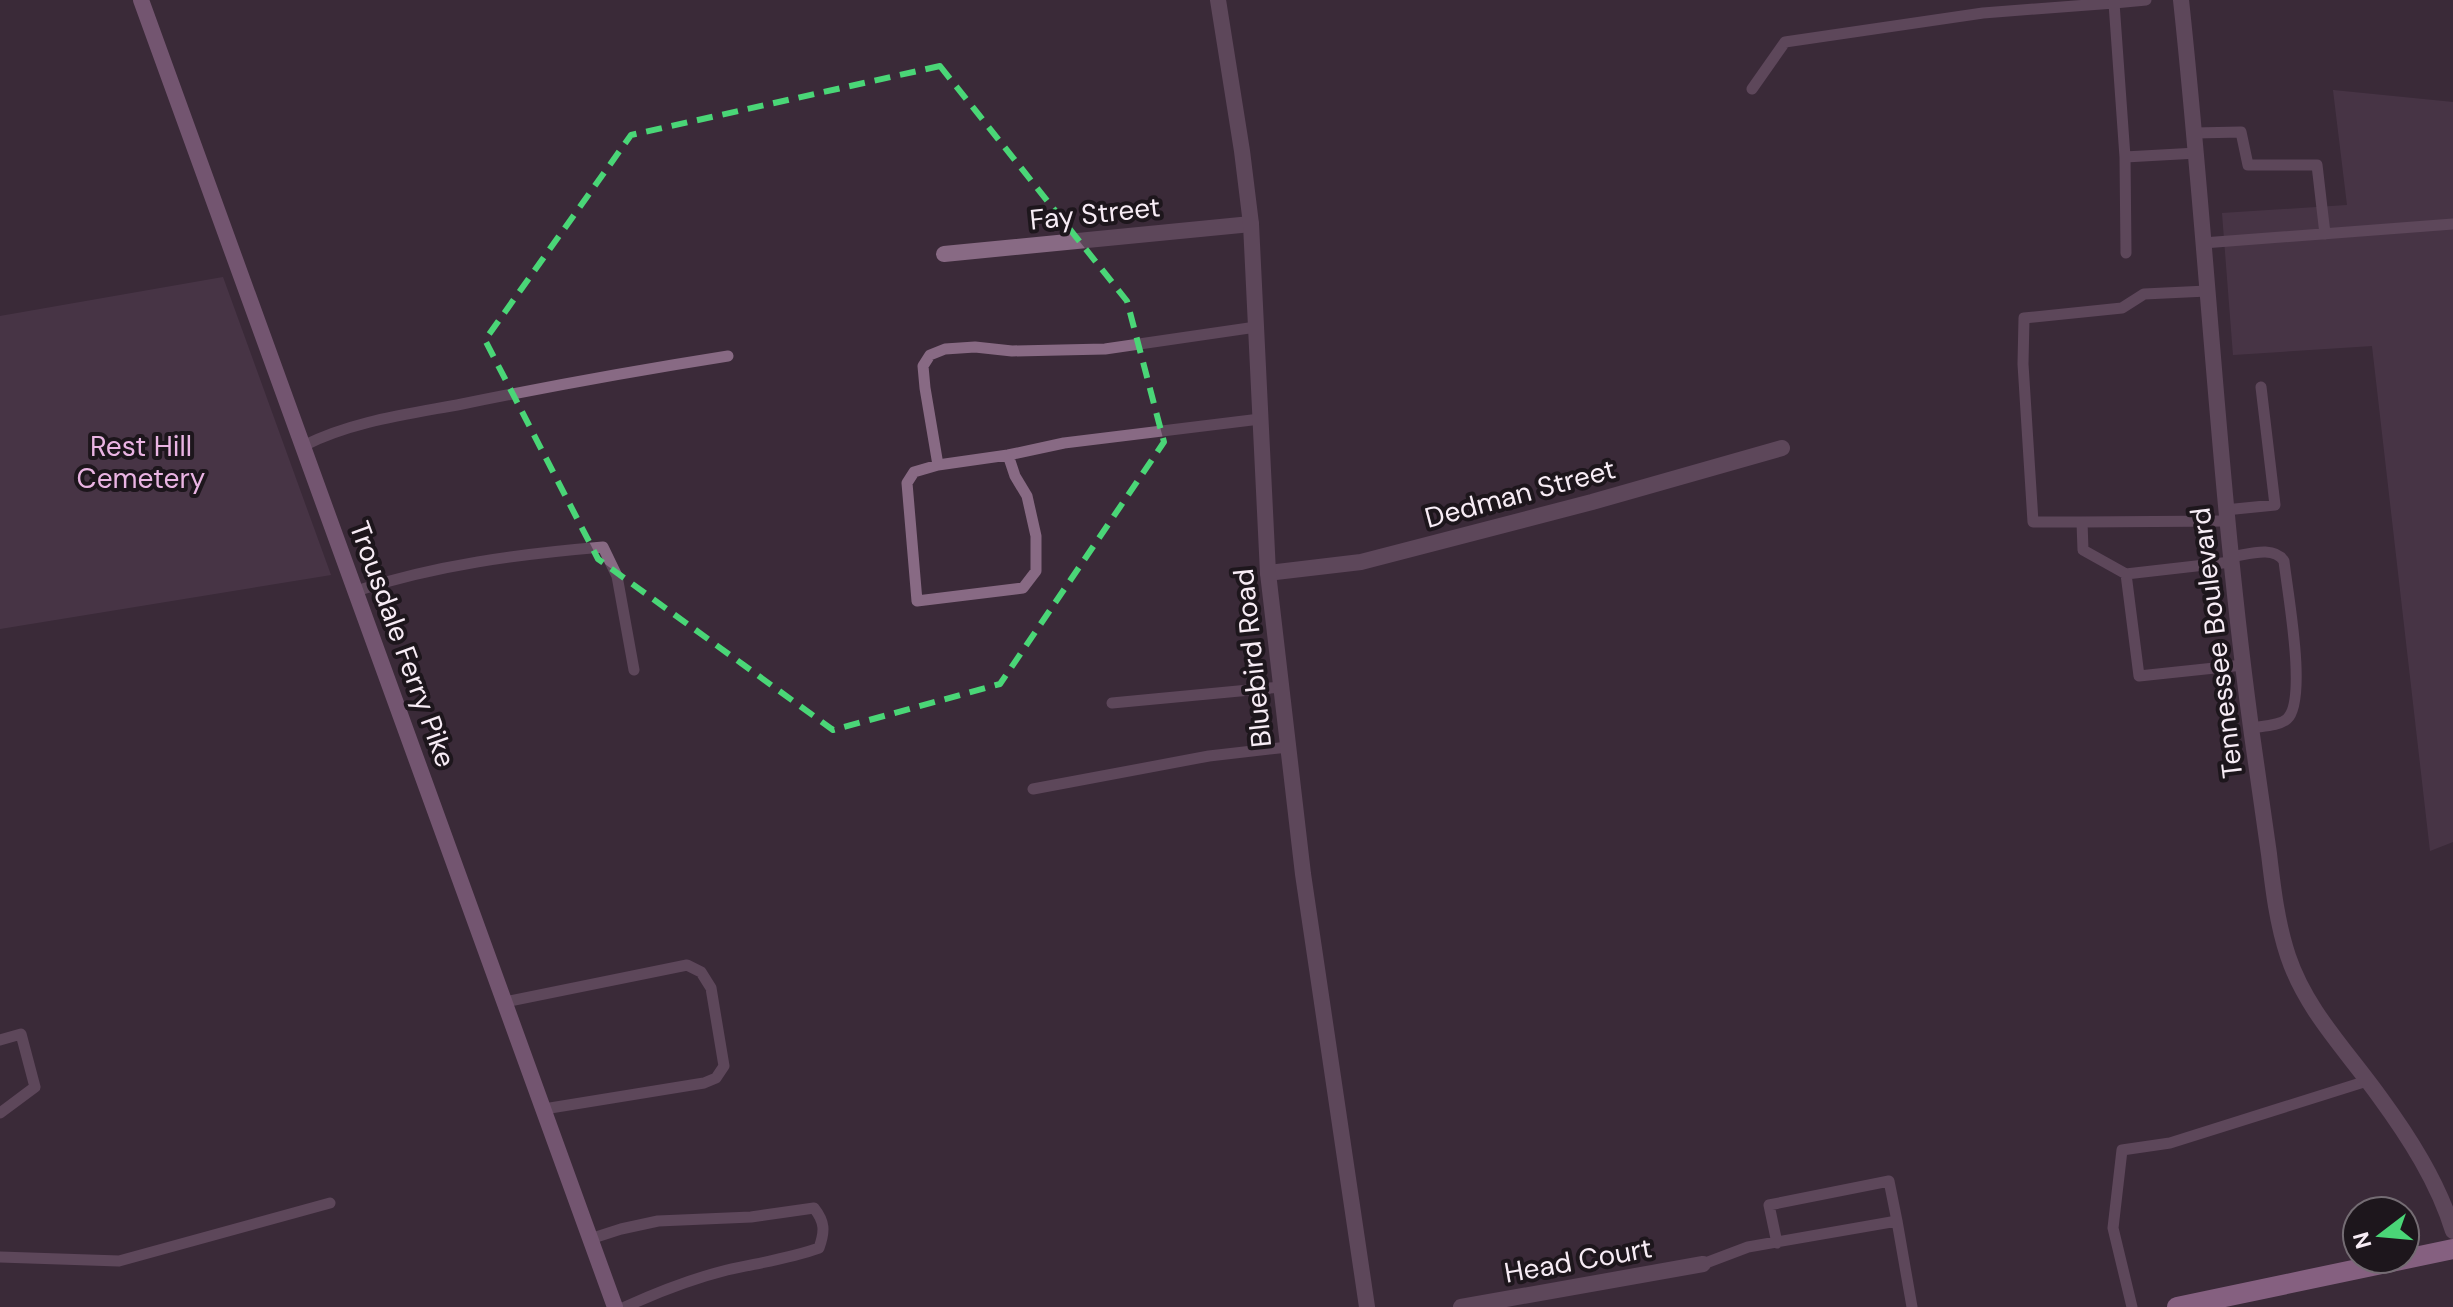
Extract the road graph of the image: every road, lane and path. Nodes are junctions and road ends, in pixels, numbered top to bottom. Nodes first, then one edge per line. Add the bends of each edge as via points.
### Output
1 (141, 0) edge
2 (1218, 0) edge
3 (2146, 0) edge
4 (2181, 0) edge
5 (2114, 3) junction
6 (1752, 89) dead end
7 (2195, 133) junction
8 (2197, 153) junction
9 (2125, 157) junction
10 (1251, 224) junction
11 (2453, 224) edge
12 (2325, 234) junction
13 (2203, 243) junction
14 (2126, 253) dead end
15 (944, 254) dead end
16 (2207, 291) junction
17 (1256, 327) junction
18 (728, 356) dead end
19 (2261, 387) dead end
20 (1260, 419) junction
21 (303, 446) junction
22 (1782, 448) dead end
23 (1008, 455) junction
24 (938, 465) junction
25 (2226, 515) junction
26 (2082, 522) junction
27 (2230, 560) junction
28 (1268, 573) junction
29 (2126, 574) junction
30 (356, 591) junction
31 (2243, 665) junction
32 (634, 670) dead end
33 (1281, 687) junction
34 (1112, 703) dead end
35 (2251, 728) junction
36 (1288, 747) junction
37 (1033, 789) dead end
38 (505, 1002) junction
39 (0, 1040) edge
40 (2367, 1081) junction
41 (544, 1109) junction
42 (0, 1113) edge
43 (330, 1203) dead end
44 (1897, 1221) junction
45 (2453, 1231) edge
46 (590, 1239) junction
47 (1777, 1243) junction
48 (2453, 1249) edge
49 (0, 1257) edge
50 (1703, 1264) joint
51 (615, 1307) edge
52 (625, 1307) edge
53 (1367, 1307) edge
54 (1461, 1307) edge
55 (1912, 1307) edge
56 (2132, 1307) edge
57 (2177, 1307) edge

1 - 21 main road, Trousdale Ferry Pike
2 - 10 street, Bluebird Road
3 - 5 lane
4 - 7 street, Tennessee Boulevard
5 - 6 lane via 1983,13 1785,42
5 - 9 lane
7 - 8 street, Tennessee Boulevard
7 - 12 lane via 2241,132 2248,165 2317,165
8 - 9 lane
8 - 13 street, Tennessee Boulevard
9 - 14 lane
10 - 15 street, Fay Street
10 - 17 street, Bluebird Road
11 - 12 lane
12 - 13 lane
13 - 16 street, Tennessee Boulevard
16 - 25 street, Tennessee Boulevard
16 - 26 lane via 2144,294 2122,308 2024,318 2033,522
17 - 20 street, Bluebird Road
17 - 24 lane via 1105,349 975,347 930,355 923,366
18 - 21 lane via 376,421
19 - 25 lane via 2275,505
20 - 23 lane
20 - 28 street, Bluebird Road
21 - 30 main road, Trousdale Ferry Pike
22 - 28 street, Dedman Street via 1361,562
23 - 24 lane
23 - 24 lane via 1027,496 1036,536 1036,571 1023,588 917,601 907,483 914,472
25 - 26 lane
25 - 27 street, Tennessee Boulevard
26 - 29 lane via 2083,550
27 - 29 lane
27 - 31 street, Tennessee Boulevard
27 - 35 lane via 2276,552 2284,561 2297,669 2293,710 2283,722
28 - 33 street, Bluebird Road
29 - 31 lane via 2139,676
30 - 32 lane via 459,565 603,547 617,576
30 - 38 main road, Trousdale Ferry Pike
31 - 35 street, Tennessee Boulevard
33 - 34 lane
33 - 36 street, Bluebird Road
35 - 40 street, Tennessee Boulevard via 2287,956 2321,1021
36 - 37 lane
36 - 53 street, Bluebird Road
38 - 41 main road, Trousdale Ferry Pike
38 - 41 lane via 687,965 701,972 711,988 724,1066 716,1078
39 - 42 lane via 21,1034 35,1087
40 - 45 street, Tennessee Boulevard via 2444,1201
40 - 56 lane via 2170,1143 2122,1150 2113,1228
41 - 46 main road, Trousdale Ferry Pike
43 - 49 lane via 119,1261
44 - 47 lane
44 - 47 lane via 1889,1181 1769,1205
44 - 55 lane
46 - 51 main road, Trousdale Ferry Pike
46 - 52 lane via 658,1221 814,1208 822,1219 819,1248 685,1281
47 - 50 lane via 1748,1247
48 - 57 main road
50 - 54 street, Head Court

